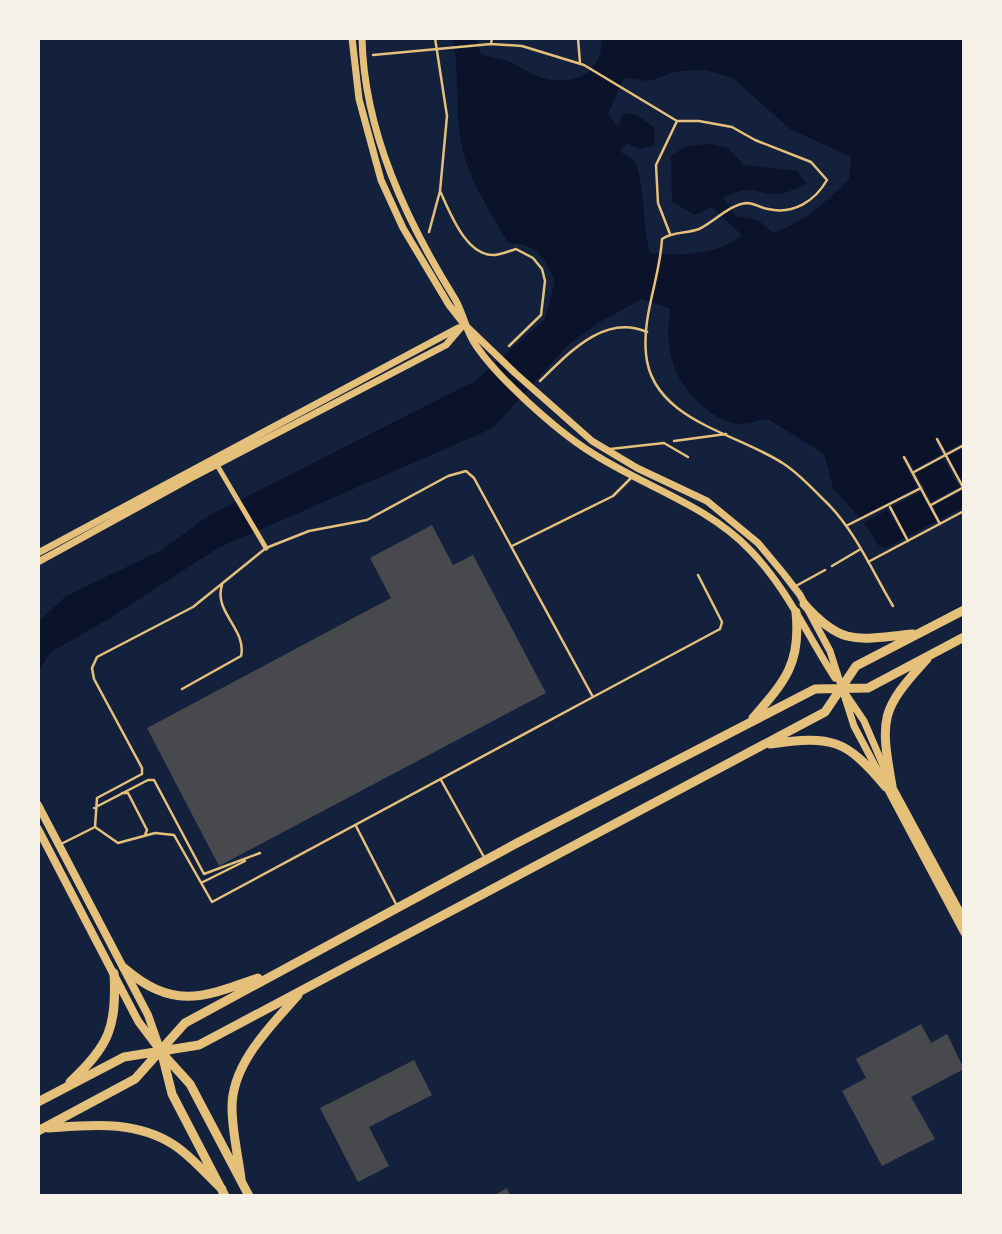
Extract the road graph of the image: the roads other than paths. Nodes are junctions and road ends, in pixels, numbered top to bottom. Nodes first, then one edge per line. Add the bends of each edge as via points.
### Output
1 (352, 38) edge
2 (362, 38) edge
3 (464, 324) junction
4 (607, 449) junction
5 (688, 457) dead end
6 (217, 465) junction
7 (632, 477) junction
8 (513, 546) junction
9 (266, 548) junction
10 (38, 552) edge
11 (38, 562) edge
12 (825, 570) road end
13 (698, 575) dead end
14 (223, 582) junction
15 (794, 587) junction
16 (804, 604) junction
17 (964, 610) edge
18 (796, 611) junction
19 (919, 634) junction
20 (964, 637) edge
21 (932, 654) junction
22 (841, 687) junction
23 (182, 689) dead end
24 (593, 696) junction
25 (749, 723) junction
26 (761, 745) junction
27 (441, 780) junction
28 (889, 786) junction
29 (122, 793) junction
30 (38, 805) edge
31 (94, 808) junction
32 (356, 826) junction
33 (95, 827) junction
34 (38, 829) edge
35 (144, 836) junction
36 (60, 844) junction
37 (485, 860) junction
38 (201, 883) junction
39 (398, 907) junction
40 (964, 919) edge
41 (964, 933) edge
42 (124, 968) junction
43 (282, 970) junction
44 (114, 973) junction
45 (304, 989) junction
46 (161, 1052) junction
47 (60, 1090) junction
48 (38, 1102) edge
49 (41, 1130) edge
50 (241, 1179) junction
51 (224, 1192) edge
52 (250, 1195) edge

1 - 3 street via 359,99 381,180 430,278
2 - 3 street via 369,97 391,176
3 - 4 street via 552,407
3 - 6 street via 446,345
3 - 7 street via 483,356 545,415 586,449
3 - 10 street
4 - 5 lane via 663,443
4 - 15 street via 707,501 758,543
6 - 9 street
6 - 11 street
7 - 8 lane via 613,496
7 - 18 street via 720,524 750,550
8 - 9 lane via 466,471 448,475 367,520 309,531
8 - 24 lane
9 - 14 lane
12 - 15 lane
13 - 24 lane via 722,622 720,629
14 - 23 lane via 221,604 238,635 241,656
14 - 31 lane via 193,607 97,657 94,679 142,774 97,798
15 - 16 street
16 - 19 main road via 825,628 844,637
16 - 22 street via 830,651
17 - 19 main road
18 - 22 street
18 - 25 main road via 799,640 794,660 784,683
19 - 22 main road via 856,666
20 - 21 main road
21 - 22 main road via 868,688
21 - 28 main road via 897,692 888,714 883,733
22 - 25 main road via 815,689
22 - 26 main road via 825,712
22 - 28 street via 864,721
24 - 27 lane
25 - 37 main road
26 - 28 main road via 803,739 835,741 861,757
26 - 45 main road
27 - 32 lane
27 - 37 lane
28 - 40 street
28 - 41 street
29 - 31 lane
29 - 35 lane via 128,793 148,830
29 - 38 lane via 154,780 204,874 260,853
30 - 36 main road
31 - 33 lane
32 - 38 lane via 212,902
32 - 39 lane
33 - 35 lane via 118,843
33 - 36 lane
34 - 44 main road
35 - 38 lane via 174,835
36 - 42 main road
37 - 39 main road
39 - 43 main road
42 - 43 main road via 147,988 197,997
42 - 46 main road
43 - 46 main road via 184,1023
44 - 46 main road via 138,1021
44 - 47 main road via 116,1007 109,1032 95,1059
45 - 46 main road via 199,1045
45 - 50 main road via 258,1041 237,1081 232,1105
46 - 47 main road via 124,1057
46 - 49 main road via 135,1079
46 - 50 main road via 191,1084
46 - 51 main road via 172,1094
47 - 48 main road
49 - 51 main road via 107,1124 145,1131 175,1146
50 - 52 main road

